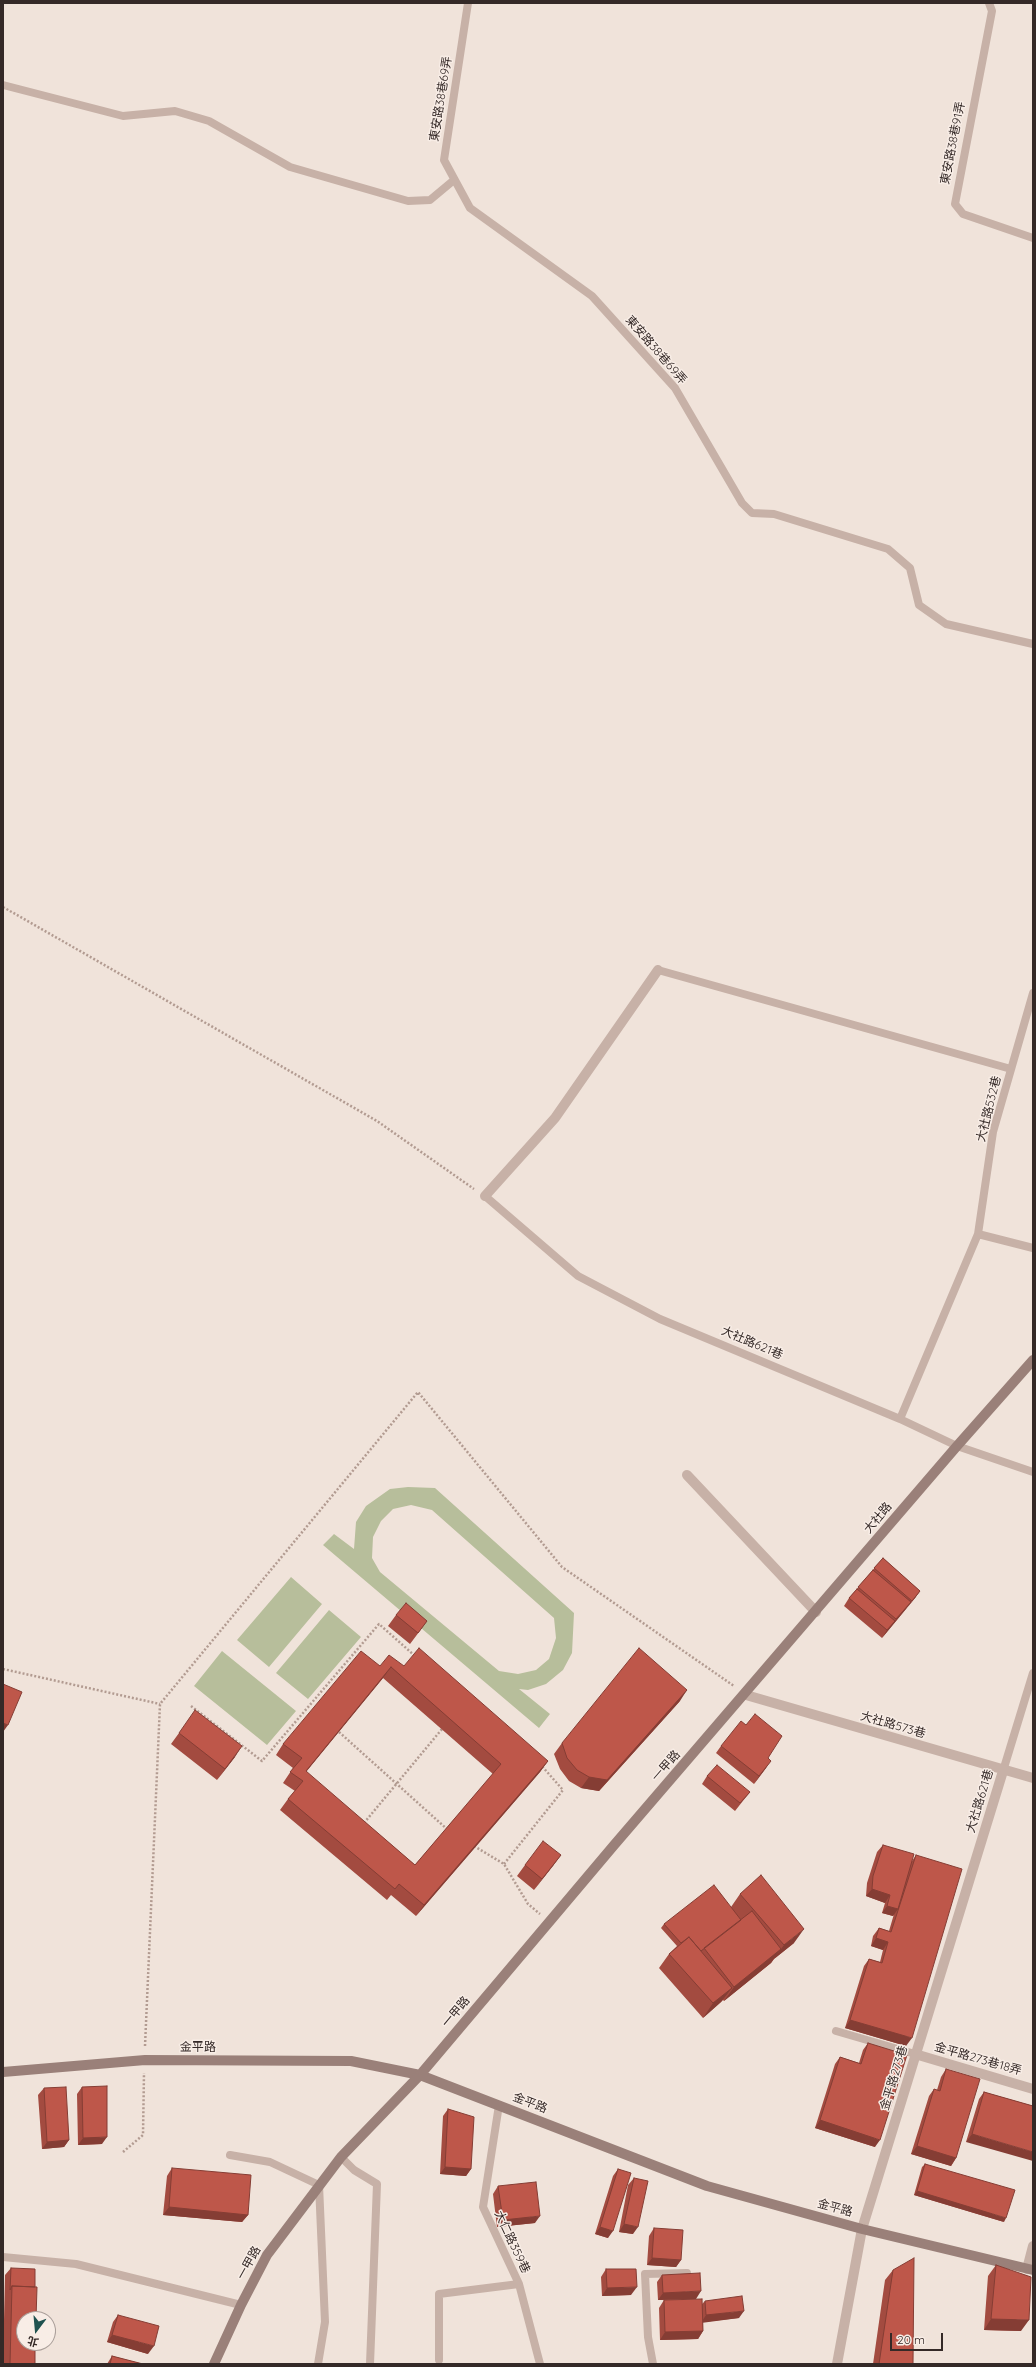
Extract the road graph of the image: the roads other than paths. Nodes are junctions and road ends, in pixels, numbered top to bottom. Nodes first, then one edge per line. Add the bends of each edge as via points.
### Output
1 (468, 3) edge
2 (989, 3) edge
3 (3, 85) edge
4 (454, 180) junction
5 (1033, 238) edge
6 (1033, 644) edge
7 (658, 970) joint
8 (1033, 993) edge
9 (1011, 1069) junction
10 (485, 1196) joint
11 (978, 1234) junction
12 (1033, 1248) edge
13 (1033, 1360) edge
14 (900, 1419) junction
15 (957, 1446) junction
16 (1033, 1472) edge
17 (687, 1475) dead end
18 (816, 1612) junction
19 (1033, 1673) edge
20 (746, 1695) junction
21 (1003, 1771) junction
22 (1033, 1778) edge
23 (952, 1936) joint
24 (836, 2031) dead end
25 (915, 2054) junction
26 (3, 2072) edge
27 (420, 2076) junction
28 (1033, 2089) edge
29 (499, 2106) junction
30 (230, 2155) dead end
31 (341, 2157) junction
32 (319, 2185) junction
33 (862, 2229) junction
34 (1033, 2246) edge
35 (3, 2257) edge
36 (1030, 2270) edge
37 (687, 2273) edge
38 (518, 2284) junction
39 (240, 2305) junction
40 (439, 2360) dead end
41 (214, 2364) edge
42 (318, 2364) edge
43 (370, 2364) edge
44 (540, 2364) edge
45 (653, 2364) edge
46 (837, 2364) edge

1 - 4 lane, 東安路38巷69弄 via 444,160
2 - 5 lane, 東安路38巷91弄 via 992,11 955,204 963,214
3 - 4 lane via 123,116 175,111 202,119 290,167 408,201 430,200
4 - 6 lane, 東安路38巷69弄 via 470,208 592,296 675,388 742,503 752,513 774,514 888,549 910,568 919,605 946,624
7 - 9 lane
7 - 10 street via 555,1118
8 - 9 lane, 大社路532巷
9 - 11 lane, 大社路532巷 via 993,1132
10 - 14 lane, 大社路621巷 via 578,1276 660,1319
11 - 12 lane
11 - 14 lane, 大社路532巷
13 - 15 street, 大社路
14 - 15 lane, 大社路621巷
15 - 16 lane, 大社路621巷
15 - 18 street, 大社路
17 - 18 street
18 - 20 street, 大社路
19 - 21 lane, 大社路621巷
20 - 21 street, 大社路573巷
20 - 27 street, 一甲路
21 - 22 street, 大社路573巷
21 - 23 street, 大社路621巷
23 - 25 street, 金平路273巷
24 - 25 lane
25 - 28 street, 金平路273巷18弄
25 - 33 street, 金平路273巷
26 - 27 street, 金平路 via 144,2060 351,2060
27 - 29 street, 金平路
27 - 31 street, 一甲路
29 - 33 street, 金平路 via 707,2186
29 - 38 lane, 大仁路359巷 via 483,2207
30 - 32 lane via 270,2162
31 - 32 street, 一甲路
31 - 43 lane via 354,2170 377,2184
32 - 39 street, 一甲路 via 267,2255
32 - 42 lane via 325,2322
33 - 36 street, 金平路
33 - 46 street, 金平路273巷
34 - 36 street
35 - 39 lane via 76,2264
37 - 45 lane via 645,2274 648,2337
38 - 40 lane via 439,2294
38 - 44 lane, 大仁路359巷
39 - 41 street, 一甲路

